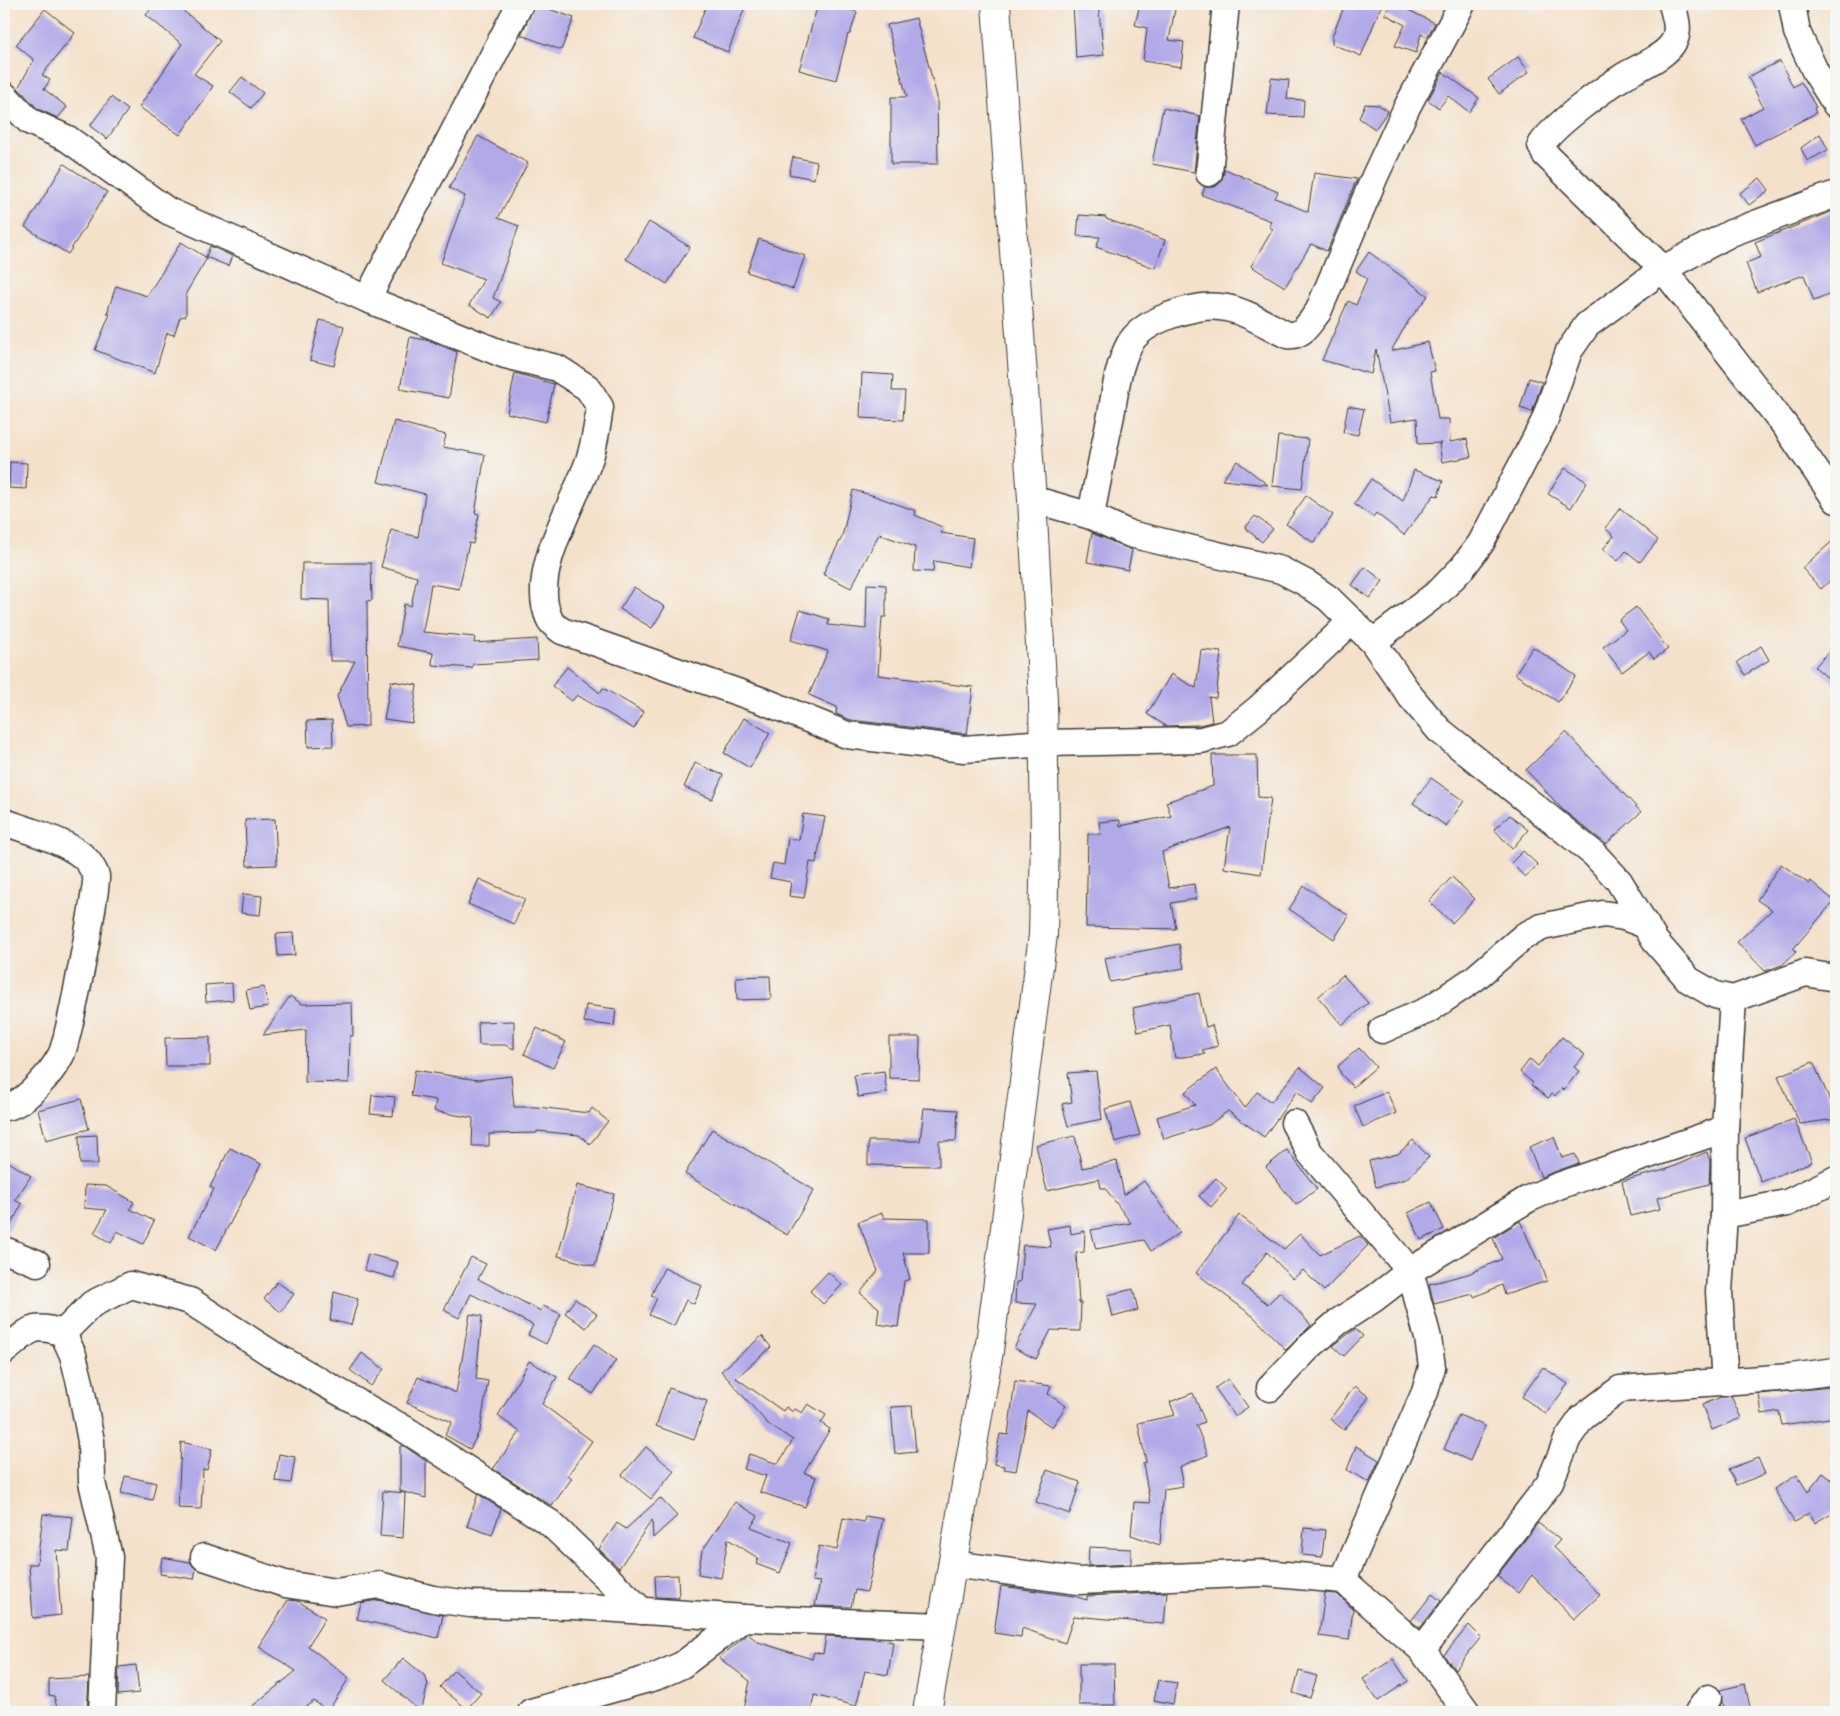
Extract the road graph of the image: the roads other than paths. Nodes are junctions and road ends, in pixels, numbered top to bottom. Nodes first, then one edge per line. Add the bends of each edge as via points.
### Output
1 (520, 4) edge
2 (996, 4) edge
3 (1226, 4) edge
4 (1462, 4) edge
5 (1672, 4) edge
6 (1792, 4) edge
7 (4, 95) edge
8 (1836, 105) edge
9 (1209, 173) dead end
10 (1836, 194) edge
11 (1663, 269) junction
12 (368, 299) junction
13 (1032, 499) junction
14 (1836, 500) edge
15 (1090, 516) junction
16 (1352, 621) junction
17 (1373, 642) junction
18 (1045, 744) junction
19 (4, 822) edge
20 (1646, 925) junction
21 (1836, 978) edge
22 (1733, 999) junction
23 (1382, 1030) dead end
24 (4, 1107) edge
25 (1294, 1123) dead end
26 (1725, 1129) junction
27 (1836, 1179) edge
28 (1724, 1215) junction
29 (4, 1250) edge
30 (37, 1263) dead end
31 (1410, 1271) junction
32 (64, 1333) junction
33 (4, 1350) edge
34 (1836, 1371) edge
35 (1725, 1382) junction
36 (1270, 1388) dead end
37 (204, 1557) dead end
38 (952, 1564) junction
39 (1343, 1580) junction
40 (642, 1611) junction
41 (744, 1618) junction
42 (941, 1626) junction
43 (1422, 1650) junction
44 (102, 1712) edge
45 (531, 1712) edge
46 (927, 1712) edge
47 (1467, 1712) edge

1 - 12 street
2 - 13 main road
3 - 9 street
4 - 15 street via 1421,78 1375,176 1318,312 1304,331 1295,336 1286,335 1239,312 1220,307 1203,308 1180,312 1142,328 1129,344 1118,377
5 - 11 street via 1678,29 1674,42 1665,52 1588,101 1541,145 1545,154
6 - 8 street via 1797,32
7 - 12 street via 29,121 68,139 168,211
10 - 11 street via 1730,233
11 - 14 street via 1786,426
11 - 17 street via 1598,315 1578,335 1544,422 1481,543 1440,591
12 - 18 street via 505,355 556,368 588,388 600,407 589,463 560,528 542,595 549,620 562,632 766,702 847,735 964,750
13 - 15 street
13 - 18 main road
15 - 16 street via 1130,534 1281,570 1328,598
16 - 17 street
16 - 18 street via 1228,733 1200,740
17 - 20 street via 1411,697 1439,730 1594,854 1619,881
18 - 38 main road via 1043,935 989,1352
19 - 24 street via 72,848 88,861 96,876 86,946 62,1055 29,1096 9,1108
20 - 22 street via 1655,941 1689,980 1715,996
20 - 23 street via 1602,914 1542,927 1524,936 1474,979 1428,1010
21 - 22 street via 1805,973
22 - 26 street
25 - 31 street via 1310,1153
26 - 28 street
26 - 31 street via 1528,1199
27 - 28 street via 1787,1203
28 - 35 street via 1720,1292
29 - 30 street
31 - 36 street via 1338,1322
31 - 39 street via 1428,1338 1432,1367 1425,1392
32 - 33 street via 36,1328
32 - 40 street via 92,1304 131,1285 190,1301 272,1354 396,1424 550,1523
32 - 44 street via 80,1383 91,1441 92,1482 109,1556
34 - 35 street
35 - 43 street via 1620,1389 1582,1418 1568,1438 1549,1484
37 - 40 street via 237,1570 311,1590 336,1592 379,1584 433,1599 470,1604
38 - 39 street via 1079,1581 1264,1573
38 - 42 main road
39 - 43 street
40 - 41 street
41 - 42 street
41 - 45 street via 690,1660 655,1678
42 - 46 main road
43 - 47 street

